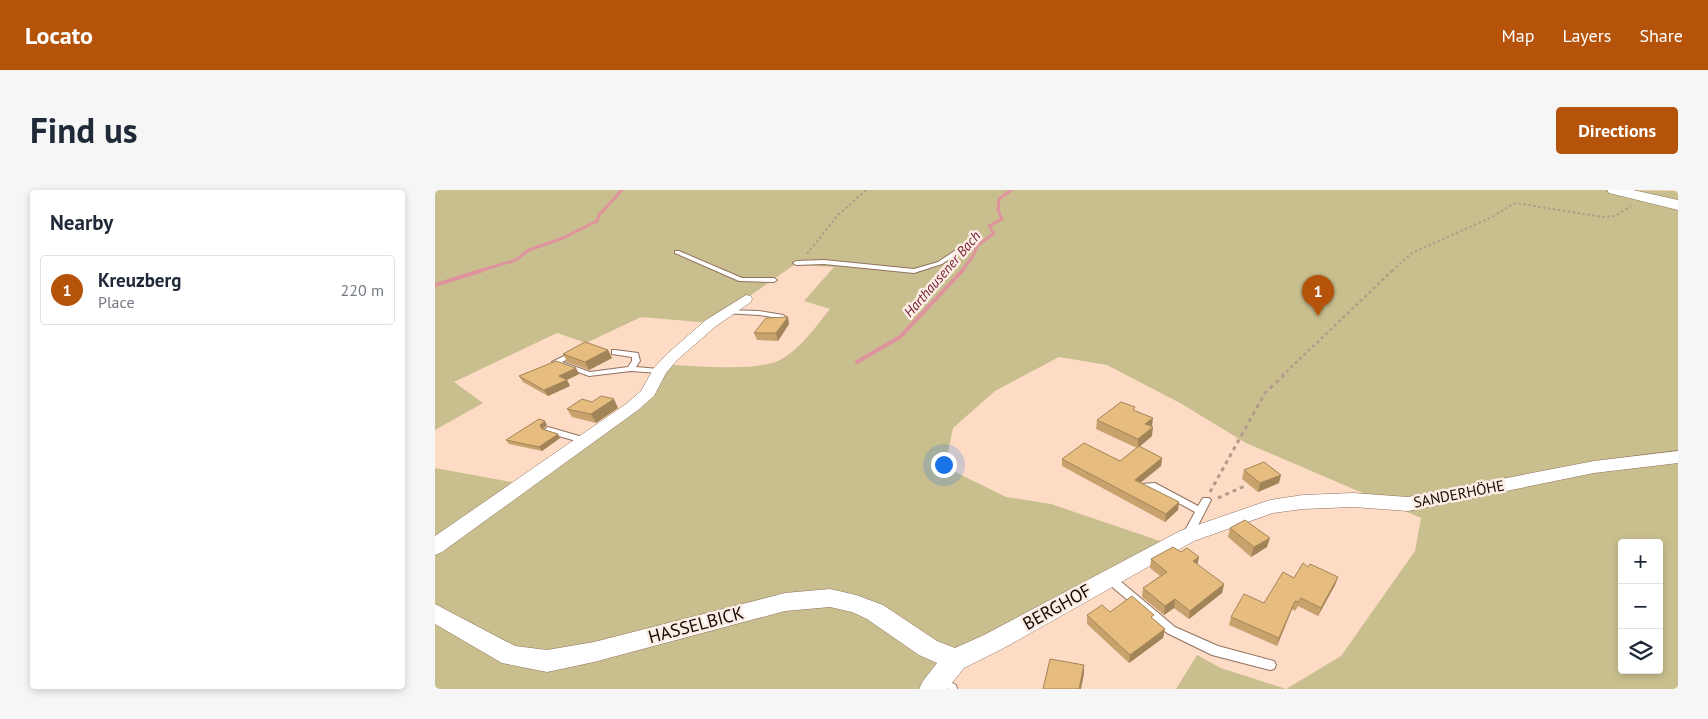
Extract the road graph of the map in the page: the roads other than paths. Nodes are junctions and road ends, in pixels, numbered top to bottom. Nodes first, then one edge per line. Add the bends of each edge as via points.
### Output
1 (1615, 190) edge
2 (1678, 205) edge
3 (964, 247) dead end
4 (677, 252) dead end
5 (796, 263) road end
6 (774, 280) dead end
7 (746, 299) dead end
8 (727, 312) junction
9 (781, 321) edge
10 (579, 351) edge
11 (615, 352) dead end
12 (631, 369) junction
13 (659, 371) junction
14 (547, 430) edge
15 (583, 440) junction
16 (1678, 457) edge
17 (1141, 487) edge
18 (1206, 500) road end
19 (1200, 511) junction
20 (1187, 536) junction
21 (435, 547) edge
22 (1157, 552) joint
23 (1108, 578) junction
24 (435, 613) edge
25 (955, 660) junction
26 (1270, 665) dead end
27 (940, 686) edge

1 - 2 main road
3 - 5 lane via 940,264 915,271 824,262
4 - 6 lane via 741,280
7 - 8 street
8 - 9 lane via 783,317
8 - 13 street
10 - 12 lane via 556,362 589,374
11 - 12 lane via 635,356
12 - 13 lane
13 - 15 street via 648,393
14 - 15 lane
15 - 21 street
16 - 20 street, SANDERHÖHE via 1593,467 1408,504 1353,500 1270,507
17 - 19 lane via 1155,486
18 - 19 lane
19 - 20 lane
20 - 22 street, SANDERHÖHE
22 - 23 street, BERGHOF
23 - 25 street, BERGHOF
23 - 26 lane via 1171,630 1216,651
24 - 25 street, HASSELBICK via 511,656 547,661 594,652 785,602 830,598 875,612 928,648
25 - 27 street

